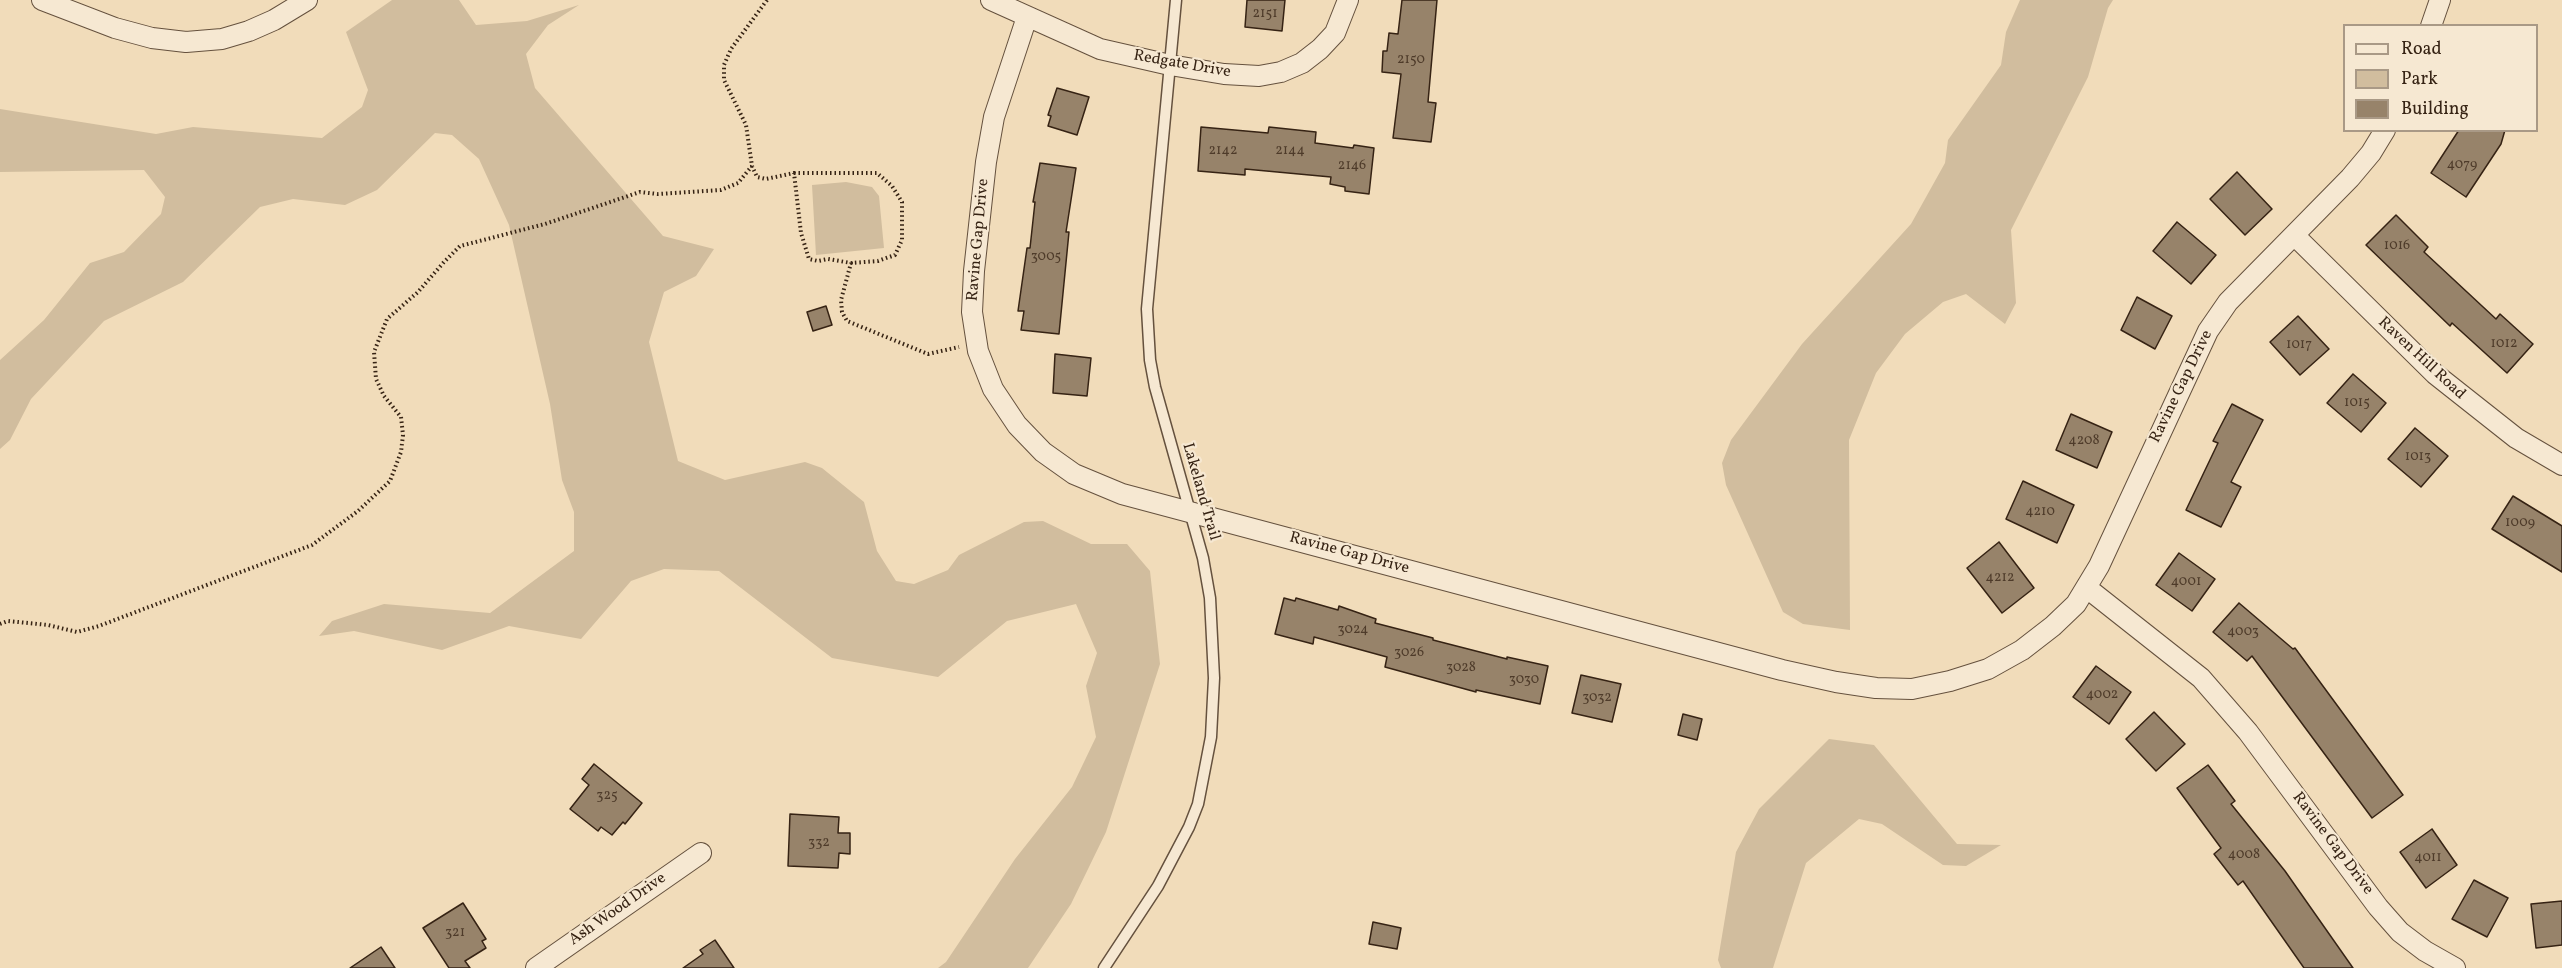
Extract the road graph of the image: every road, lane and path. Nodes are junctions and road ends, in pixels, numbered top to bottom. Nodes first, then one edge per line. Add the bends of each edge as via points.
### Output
1 (42, 0) edge
2 (307, 0) edge
3 (767, 0) edge
4 (991, 0) edge
5 (1176, 0) edge
6 (1348, 0) edge
7 (2440, 0) edge
8 (1027, 17) junction
9 (2432, 24) edge
10 (1170, 64) junction
11 (2384, 132) edge
12 (752, 166) junction
13 (795, 173) junction
14 (2294, 235) junction
15 (851, 263) junction
16 (977, 343) junction
17 (2562, 465) edge
18 (1189, 512) junction
19 (2087, 588) junction
20 (0, 624) edge
21 (701, 853) dead end
22 (536, 968) edge
23 (1104, 968) edge
24 (2455, 968) edge

1 - 2 street via 115,28 186,42 222,39 249,31
3 - 12 path via 724,65 724,80 746,125
4 - 8 street, Redgate Drive
5 - 10 lane, Lakeland Trail
6 - 10 street, Redgate Drive via 1328,41 1302,63 1281,72 1259,76 1224,74
7 - 9 street
8 - 10 street, Redgate Drive via 1100,49
8 - 16 street, Ravine Gap Drive via 994,117 986,162 974,271 972,312
10 - 18 lane, Lakeland Trail via 1147,309 1155,387
11 - 14 street, Ravine Gap Drive via 2350,178
12 - 13 path via 758,177 766,179
12 - 20 path via 738,183 721,190 640,192 545,224 460,246 387,319 374,352 376,379 400,417 403,435 390,481 312,545 77,632 48,625 8,621
13 - 15 path via 801,233 809,259
13 - 15 path via 877,173 902,202 902,240 895,255
14 - 17 street, Raven Hill Road via 2434,374 2516,438
14 - 19 street, Ravine Gap Drive via 2228,302 2208,331
15 - 16 path via 841,300 847,321 928,354
16 - 18 street, Ravine Gap Drive via 993,389 1017,425 1043,452 1074,474 1122,494
18 - 19 street, Ravine Gap Drive via 1782,670 1876,688 1912,689 1988,669 2053,626
18 - 23 lane, Lakeland Trail via 1203,558 1213,638 1211,737 1205,775 1189,827 1158,886
19 - 24 street, Ravine Gap Drive via 2201,678 2248,732 2378,907 2408,939
21 - 22 street, Ash Wood Drive

